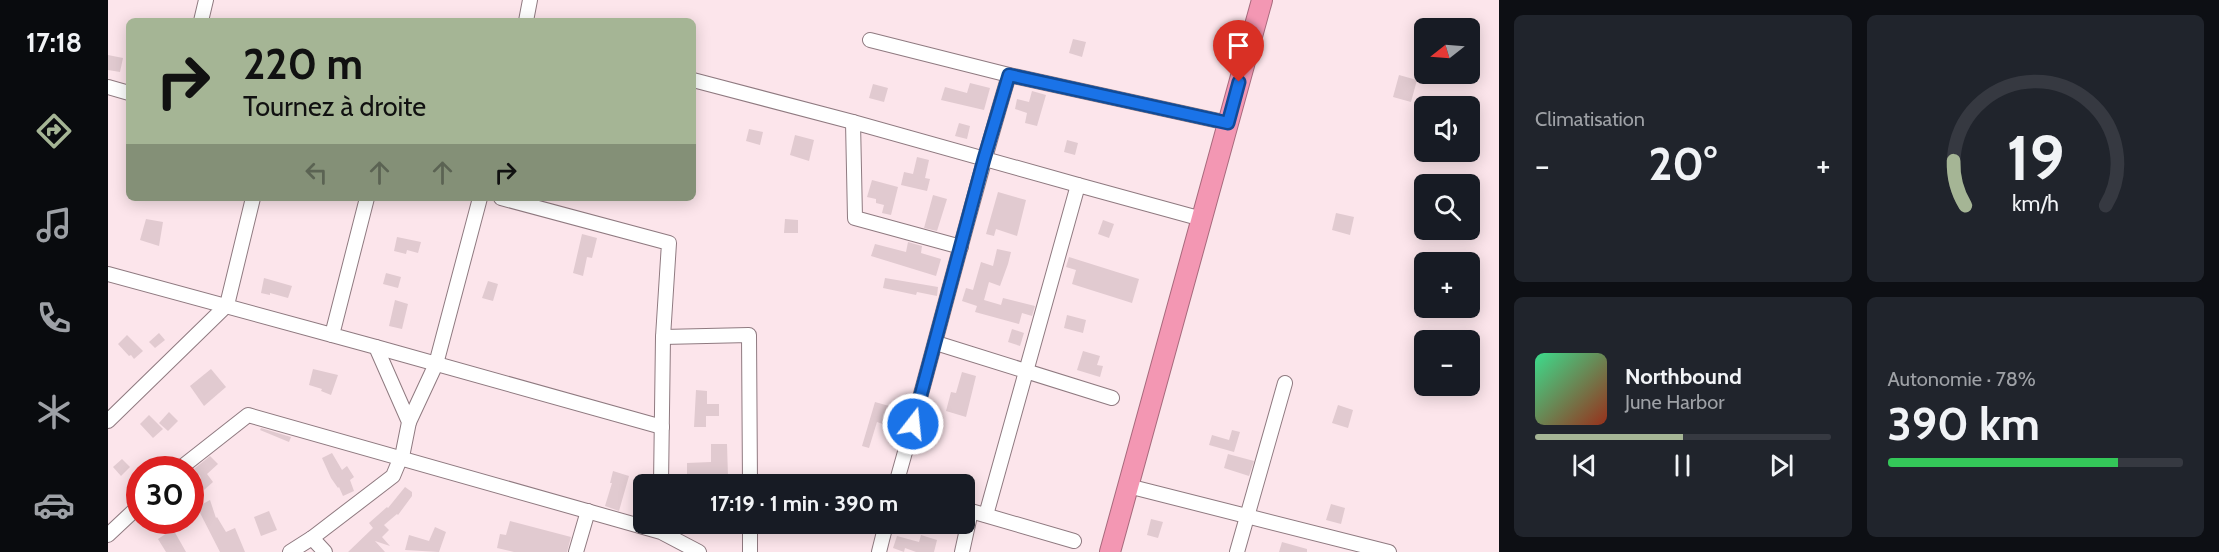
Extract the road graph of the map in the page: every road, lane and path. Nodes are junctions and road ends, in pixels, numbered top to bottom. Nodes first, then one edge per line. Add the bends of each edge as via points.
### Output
1 (206, 0) edge
2 (530, 0) edge
3 (1262, 0) edge
4 (202, 18) edge
5 (527, 18) edge
6 (870, 40) dead end
7 (1009, 75) junction
8 (696, 81) edge
9 (108, 87) edge
10 (126, 92) edge
11 (853, 122) junction
12 (1228, 123) junction
13 (984, 159) junction
14 (1078, 185) junction
15 (252, 201) edge
16 (366, 201) edge
17 (479, 201) edge
18 (512, 201) edge
19 (1202, 219) junction
20 (961, 247) junction
21 (108, 274) edge
22 (227, 305) junction
23 (332, 335) junction
24 (663, 337) junction
25 (936, 343) junction
26 (376, 347) junction
27 (436, 364) junction
28 (1025, 370) junction
29 (1285, 383) dead end
30 (1112, 398) dead end
31 (108, 421) edge
32 (409, 422) junction
33 (662, 427) junction
34 (196, 456) edge
35 (401, 458) junction
36 (661, 474) edge
37 (750, 474) edge
38 (899, 474) edge
39 (1128, 486) junction
40 (588, 512) junction
41 (975, 512) edge
42 (986, 515) junction
43 (1247, 516) junction
44 (126, 518) edge
45 (633, 522) edge
46 (670, 534) edge
47 (750, 534) edge
48 (884, 534) edge
49 (965, 534) edge
50 (108, 535) edge
51 (312, 538) junction
52 (1074, 541) dead end
53 (290, 552) edge
54 (325, 552) edge
55 (576, 552) edge
56 (699, 552) edge
57 (750, 552) edge
58 (879, 552) edge
59 (962, 552) edge
60 (1110, 552) edge
61 (1237, 552) edge
62 (1389, 552) edge

1 - 4 street
2 - 5 street
3 - 12 highway
6 - 7 street
7 - 12 street
7 - 13 street
8 - 11 street
9 - 10 street
11 - 13 street
11 - 20 street via 855,218
12 - 19 highway
13 - 14 street
13 - 20 street
14 - 19 street
14 - 28 street
15 - 22 street
16 - 23 street
17 - 27 street
18 - 24 street via 669,243
19 - 39 highway
20 - 25 street
21 - 22 street
22 - 23 street
22 - 31 street
23 - 26 street
24 - 33 street
24 - 37 street via 749,335
25 - 28 street
25 - 38 street
26 - 27 street
26 - 32 street
27 - 32 street
27 - 33 street
28 - 30 street
28 - 42 street
29 - 43 street
32 - 35 street
33 - 36 street
34 - 35 street via 248,415
35 - 40 street
35 - 51 street via 393,476
39 - 43 street
39 - 60 highway
40 - 45 street
40 - 55 street
41 - 42 street
42 - 52 street
43 - 61 street
43 - 62 street
44 - 50 street
46 - 56 street
47 - 57 street
48 - 58 street
49 - 59 street
51 - 53 street
51 - 54 street

